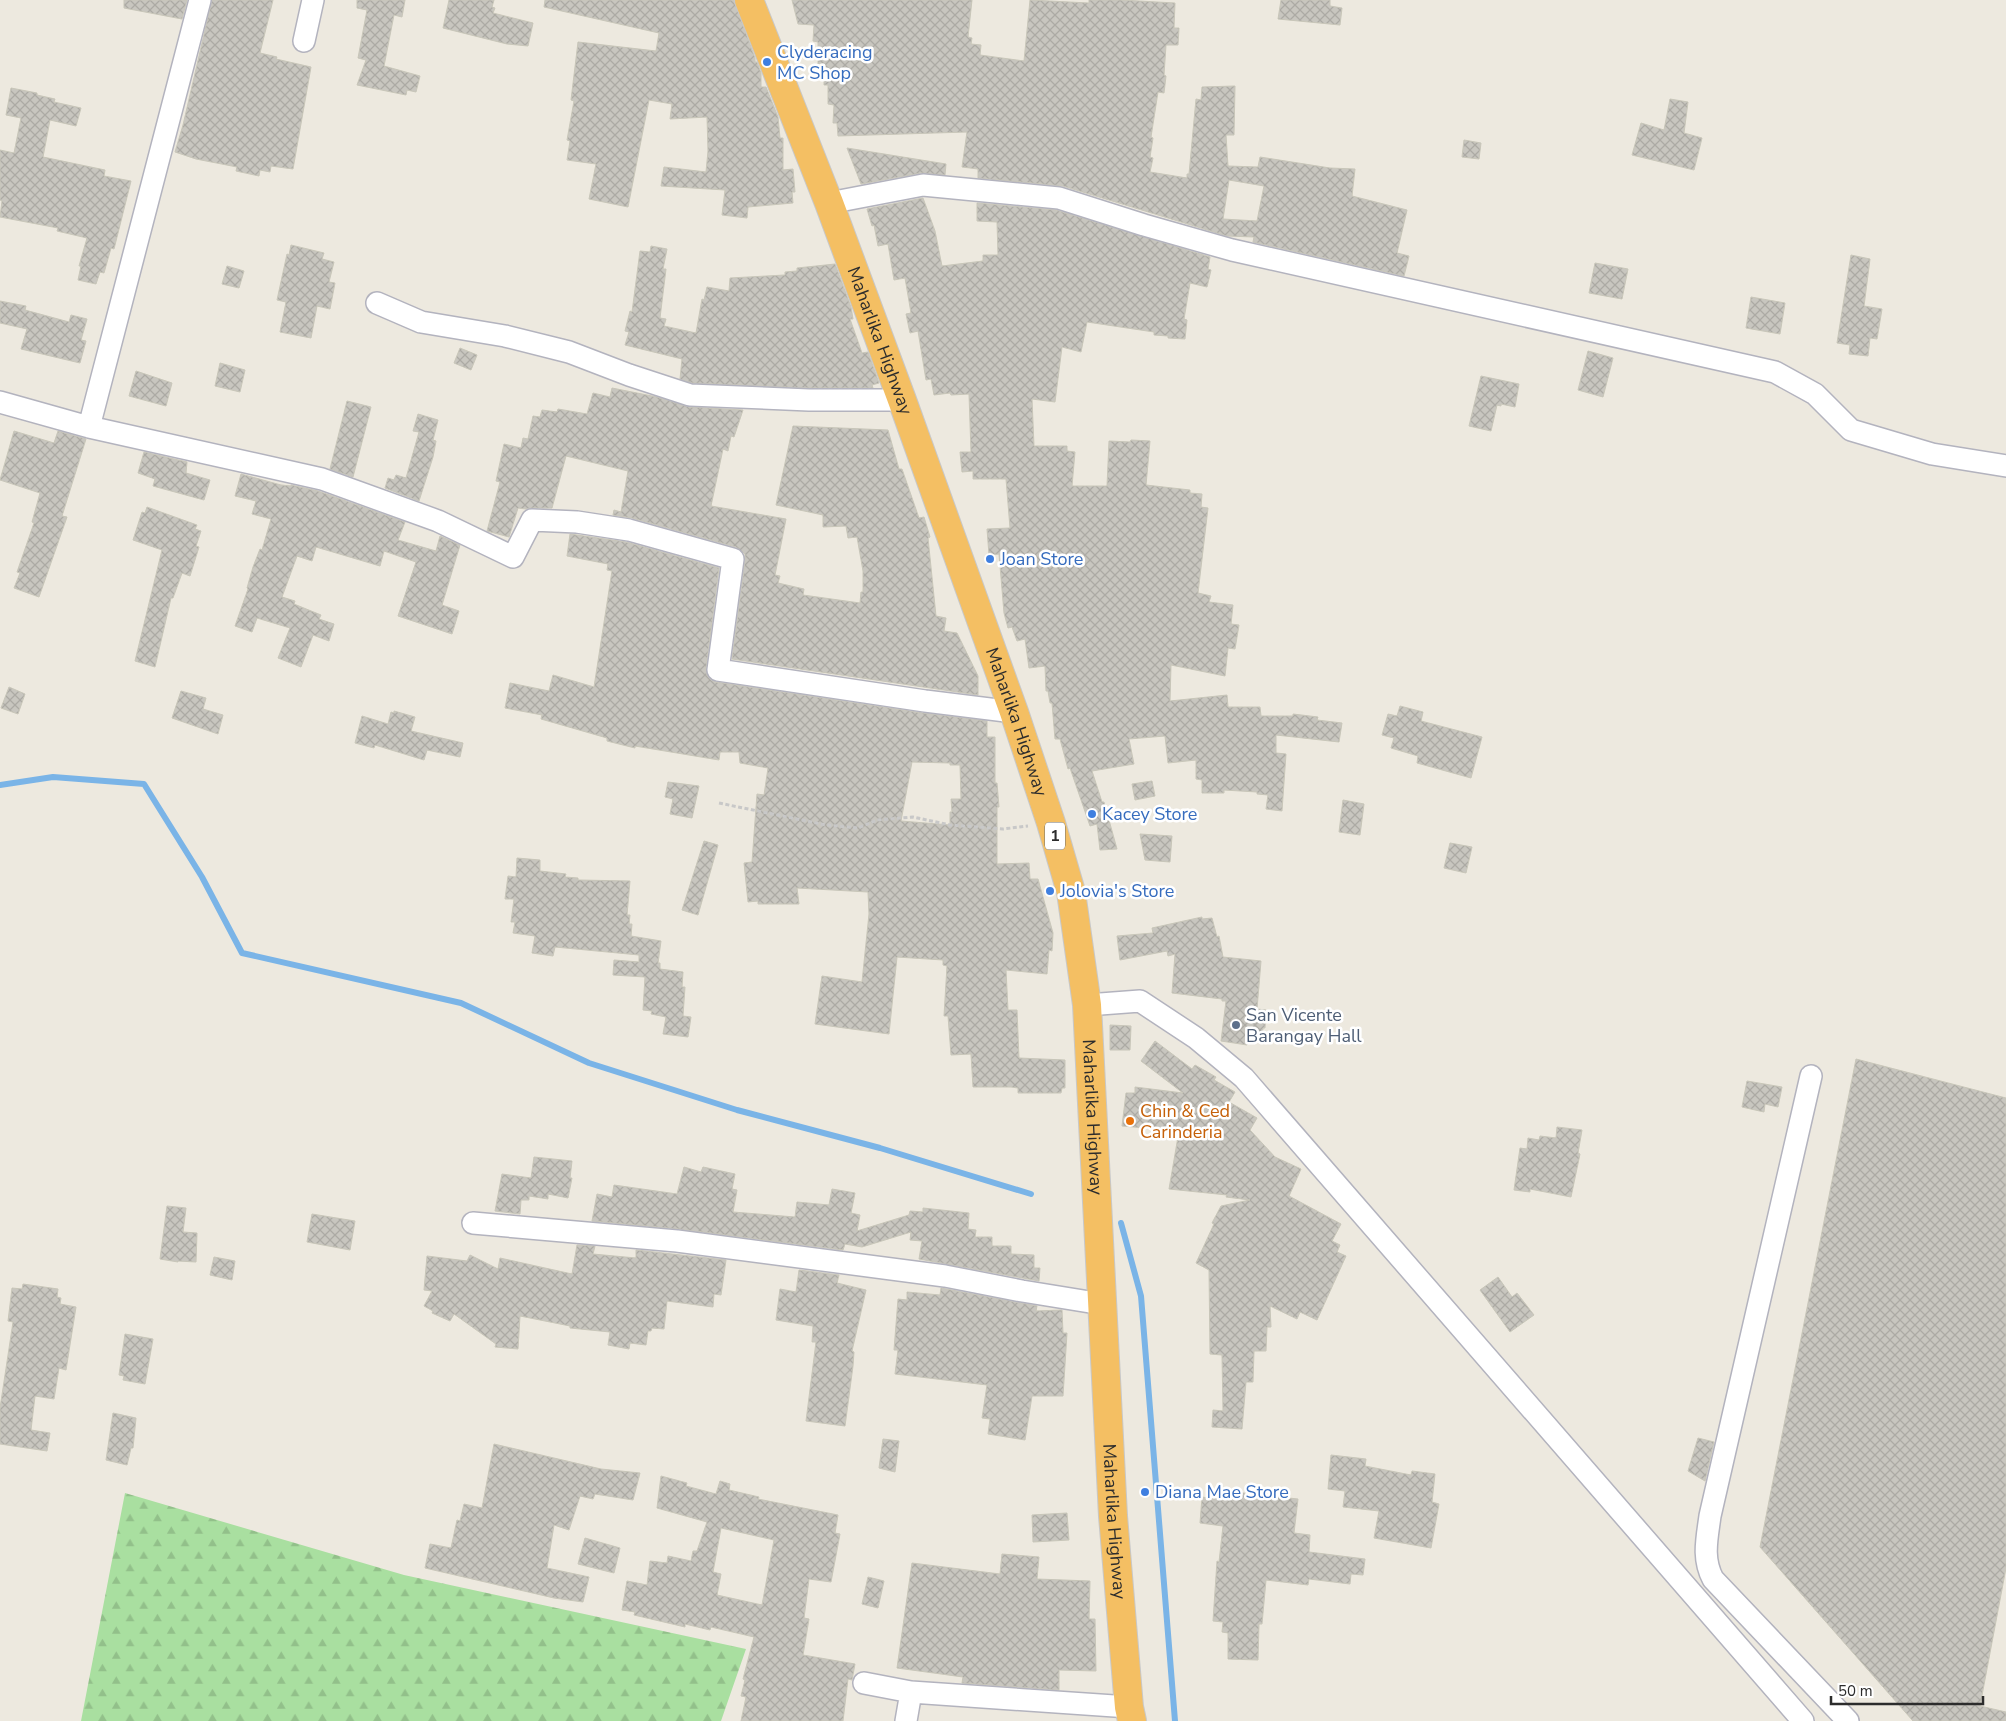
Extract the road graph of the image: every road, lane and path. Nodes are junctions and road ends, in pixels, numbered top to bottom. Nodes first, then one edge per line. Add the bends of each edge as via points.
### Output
1 (200, 0) edge
2 (313, 0) edge
3 (749, 0) edge
4 (304, 41) dead end
5 (829, 203) junction
6 (377, 303) dead end
7 (902, 400) junction
8 (0, 402) edge
9 (88, 428) junction
10 (2006, 466) edge
11 (1014, 712) junction
12 (719, 804) dead end
13 (1051, 823) junction
14 (1087, 1005) junction
15 (1811, 1076) dead end
16 (473, 1223) dead end
17 (1102, 1304) junction
18 (864, 1683) dead end
19 (911, 1692) junction
20 (1131, 1714) edge
21 (906, 1721) edge
22 (1803, 1721) edge
23 (1848, 1721) edge

1 - 9 street
2 - 4 street
3 - 5 highway, Maharlika Highway / 1
5 - 7 highway, Maharlika Highway / 1
5 - 10 street via 924,184 1059,198 1232,250 1775,372 1815,394 1852,430 1932,454
6 - 7 street via 421,322 505,336 569,352 690,395
7 - 11 highway, Maharlika Highway / 1
8 - 9 street
9 - 11 street via 322,479 438,522 513,557 532,520 577,522 629,530 733,559 718,670
11 - 13 highway, Maharlika Highway / 1
12 - 13 path via 858,828 877,820 914,817 950,825 1003,829
13 - 14 highway, Maharlika Highway / 1 via 1071,892
14 - 17 highway, Maharlika Highway / 1
14 - 22 street via 1140,1001 1196,1038 1244,1078
15 - 23 street via 1710,1516 1705,1552 1706,1567 1713,1579
16 - 17 street via 677,1241 944,1276
17 - 20 highway, Maharlika Highway / 1 via 1113,1516
18 - 19 street
19 - 20 street
19 - 21 street

